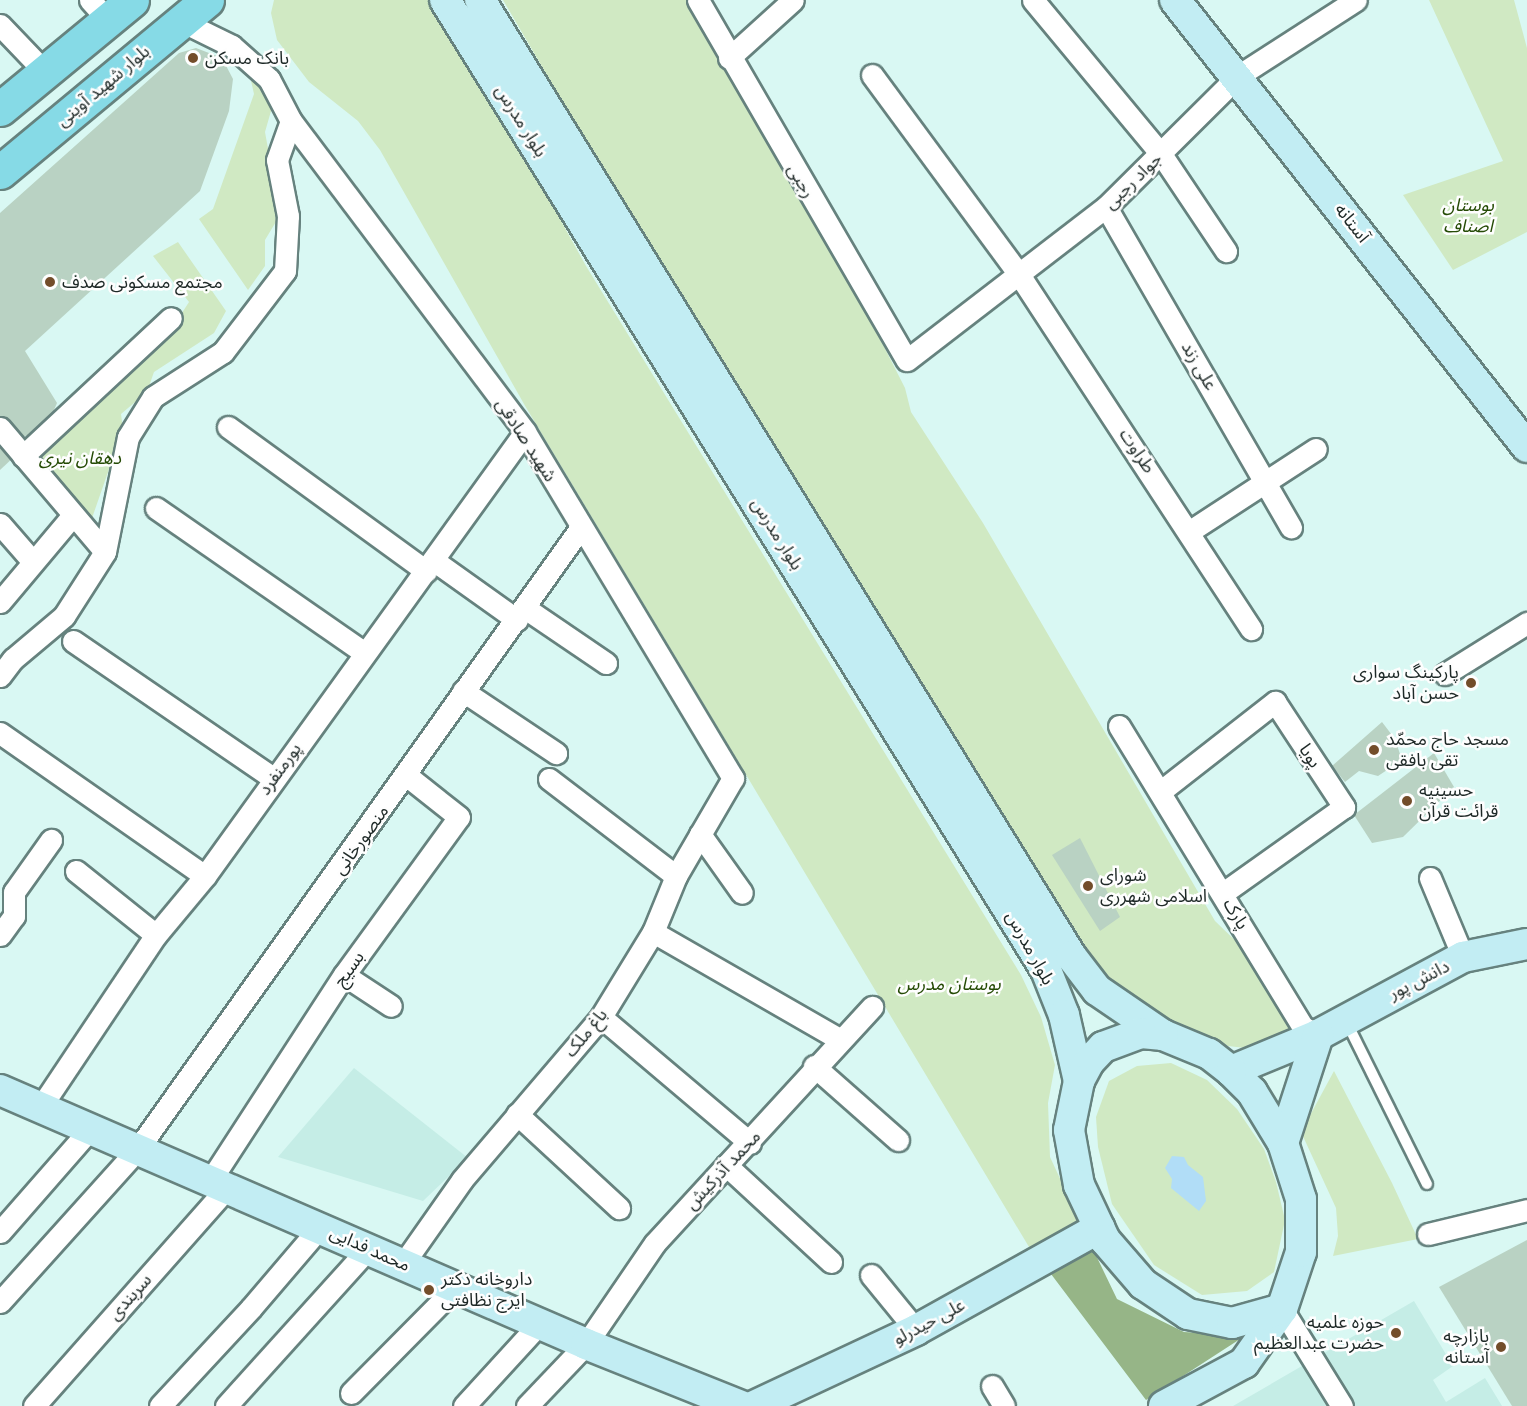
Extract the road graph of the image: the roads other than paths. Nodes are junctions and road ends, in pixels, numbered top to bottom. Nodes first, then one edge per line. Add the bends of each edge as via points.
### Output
1 (207, 0) edge
2 (445, 0) edge
3 (480, 0) edge
4 (698, 0) edge
5 (793, 0) edge
6 (1033, 0) edge
7 (1175, 0) edge
8 (1356, 0) edge
9 (110, 7) edge
10 (181, 21) junction
11 (0, 25) edge
12 (729, 58) junction
13 (45, 72) junction
14 (872, 75) dead end
15 (1238, 76) junction
16 (0, 110) edge
17 (291, 121) junction
18 (1161, 154) junction
19 (0, 172) edge
20 (1106, 207) junction
21 (1226, 251) dead end
22 (1020, 276) junction
23 (171, 318) dead end
24 (907, 360) joint
25 (228, 426) dead end
26 (0, 428) edge
27 (525, 432) junction
28 (1527, 447) edge
29 (1316, 449) dead end
30 (23, 456) junction
31 (1268, 483) junction
32 (156, 508) dead end
33 (73, 515) junction
34 (0, 524) edge
35 (581, 527) junction
36 (1291, 527) dead end
37 (1190, 531) junction
38 (105, 552) junction
39 (33, 562) junction
40 (430, 565) junction
41 (0, 602) edge
42 (521, 614) junction
43 (1527, 623) edge
44 (1251, 629) dead end
45 (73, 641) dead end
46 (365, 653) junction
47 (606, 663) dead end
48 (1445, 674) dead end
49 (0, 676) edge
50 (463, 691) junction
51 (1119, 726) dead end
52 (0, 733) edge
53 (556, 753) dead end
54 (407, 776) junction
55 (273, 777) junction
56 (733, 778) joint
57 (549, 779) dead end
58 (1161, 791) junction
59 (700, 834) junction
60 (51, 840) dead end
61 (76, 871) dead end
62 (205, 876) junction
63 (676, 876) junction
64 (1430, 878) dead end
65 (742, 892) dead end
66 (1223, 893) junction
67 (653, 932) junction
68 (0, 935) edge
69 (156, 935) junction
70 (1526, 946) edge
71 (1462, 957) junction
72 (344, 975) junction
73 (391, 1006) dead end
74 (872, 1007) dead end
75 (601, 1017) junction
76 (1344, 1018) junction
77 (1163, 1035) junction
78 (1318, 1035) junction
79 (839, 1039) junction
80 (814, 1066) junction
81 (1231, 1071) junction
82 (1079, 1081) junction
83 (0, 1090) edge
84 (40, 1108) junction
85 (517, 1114) junction
86 (92, 1128) junction
87 (898, 1140) dead end
88 (750, 1143) junction
89 (1283, 1143) junction
90 (137, 1150) junction
91 (726, 1165) junction
92 (218, 1184) junction
93 (1427, 1184) dead end
94 (619, 1208) dead end
95 (1527, 1210) edge
96 (321, 1226) junction
97 (1099, 1228) junction
98 (0, 1232) edge
99 (1428, 1234) dead end
100 (369, 1248) junction
101 (831, 1262) dead end
102 (403, 1264) junction
103 (872, 1275) dead end
104 (456, 1287) junction
105 (0, 1302) edge
106 (1282, 1309) junction
107 (540, 1323) junction
108 (916, 1330) junction
109 (586, 1344) junction
110 (992, 1386) dead end
111 (351, 1393) dead end
112 (34, 1406) edge
113 (160, 1406) edge
114 (226, 1406) edge
115 (464, 1406) edge
116 (527, 1406) edge
117 (741, 1406) edge
118 (754, 1406) edge
119 (1004, 1406) edge
120 (1164, 1406) edge
121 (1342, 1406) edge

1 - 10 main road, بلوار شهید آوینی
2 - 82 street, بلوار مدرس via 1046,970 1064,1015
3 - 77 street, بلوار مدرس via 1071,956 1097,990
4 - 12 street, رجبی
5 - 12 street
6 - 18 street
7 - 15 street, آستانه
8 - 15 street, جواد رجبی
9 - 13 main road
10 - 17 street, شهید صادقی via 232,46 269,79
10 - 19 main road, بلوار شهید آوینی
11 - 13 street
12 - 24 street, رجبی
13 - 16 main road
14 - 22 street, طراوت
15 - 18 street, جواد رجبی
15 - 28 street, آستانه
17 - 27 street, شهید صادقی
17 - 38 street via 278,160 288,216 285,271 223,352 153,397 128,437
18 - 20 street, جواد رجبی
18 - 21 street
20 - 22 street, جواد رجبی
20 - 31 street, علی زند
22 - 24 street, جواد رجبی
22 - 37 street, طراوت
23 - 30 street
25 - 40 street
26 - 30 street
27 - 35 street, شهید صادقی
27 - 40 street, پورمنفرد
29 - 31 street
30 - 33 street
31 - 36 street, علی زند
31 - 37 street
32 - 46 street
33 - 38 street
33 - 39 street
34 - 39 street
35 - 42 street, منصورخانی
35 - 56 street, شهید صادقی
37 - 44 street, طراوت
38 - 49 street via 64,616 13,658
39 - 41 street
40 - 42 street
40 - 46 street, پورمنفرد
42 - 47 street
42 - 50 street, منصورخانی
43 - 48 street
45 - 55 street
46 - 55 street, پورمنفرد
50 - 53 street
50 - 54 street, منصورخانی
51 - 58 street, پارک
52 - 62 street
54 - 72 street, بسیج via 459,817
54 - 90 street, منصورخانی
55 - 62 street, پورمنفرد
56 - 59 street, باغ ملک
57 - 63 street
58 - 66 street, پارک
58 - 66 street, پویا via 1275,702 1344,807
59 - 63 street, باغ ملک
59 - 65 street
60 - 68 street via 14,892 14,916
61 - 69 street
62 - 69 street, پورمنفرد
63 - 67 street, باغ ملک
64 - 71 street
66 - 78 street, پارک via 1303,1027
67 - 75 street, باغ ملک
67 - 79 street
69 - 84 street, پورمنفرد
70 - 71 street, دانش پور
71 - 76 street, دانش پور
72 - 73 street
72 - 92 street, بسیج
74 - 79 street, محمد آذرکیش
75 - 85 street, باغ ملک
75 - 88 street
76 - 78 street, دانش پور
76 - 93 lane
77 - 81 street via 1209,1054
77 - 82 street via 1142,1033 1103,1047
78 - 81 street, دانش پور
78 - 89 street
79 - 80 street, محمد آذرکیش
80 - 87 street
80 - 88 street, محمد آذرکیش
81 - 89 street via 1252,1092
82 - 97 street via 1071,1139 1080,1185
83 - 84 street, محمد فدایی
84 - 86 street, محمد فدایی
85 - 94 street
85 - 102 street, باغ ملک via 462,1180
86 - 90 street, محمد فدایی
86 - 98 street
88 - 91 street, محمد آذرکیش
89 - 106 street via 1295,1170 1304,1226 1301,1252
90 - 92 street, محمد فدایی
90 - 105 street, منصورخانی
91 - 101 street
91 - 109 street, محمد آذرکیش via 655,1243
92 - 96 street, محمد فدایی
92 - 112 street, سربندی
95 - 99 street
96 - 100 street, محمد فدایی
96 - 113 street
97 - 106 street via 1122,1264 1143,1284 1188,1314 1232,1323
97 - 108 street, علی حیدرلو
100 - 102 street, محمد فدایی
100 - 114 street
102 - 104 street, محمد فدایی
103 - 108 street
104 - 107 street, محمد فدایی
104 - 111 street
106 - 120 street via 1244,1363
106 - 121 street
107 - 109 street, محمد فدایی
107 - 115 street
108 - 118 street, علی حیدرلو
109 - 116 street, محمد آذرکیش
109 - 117 street, محمد فدایی
110 - 119 street

